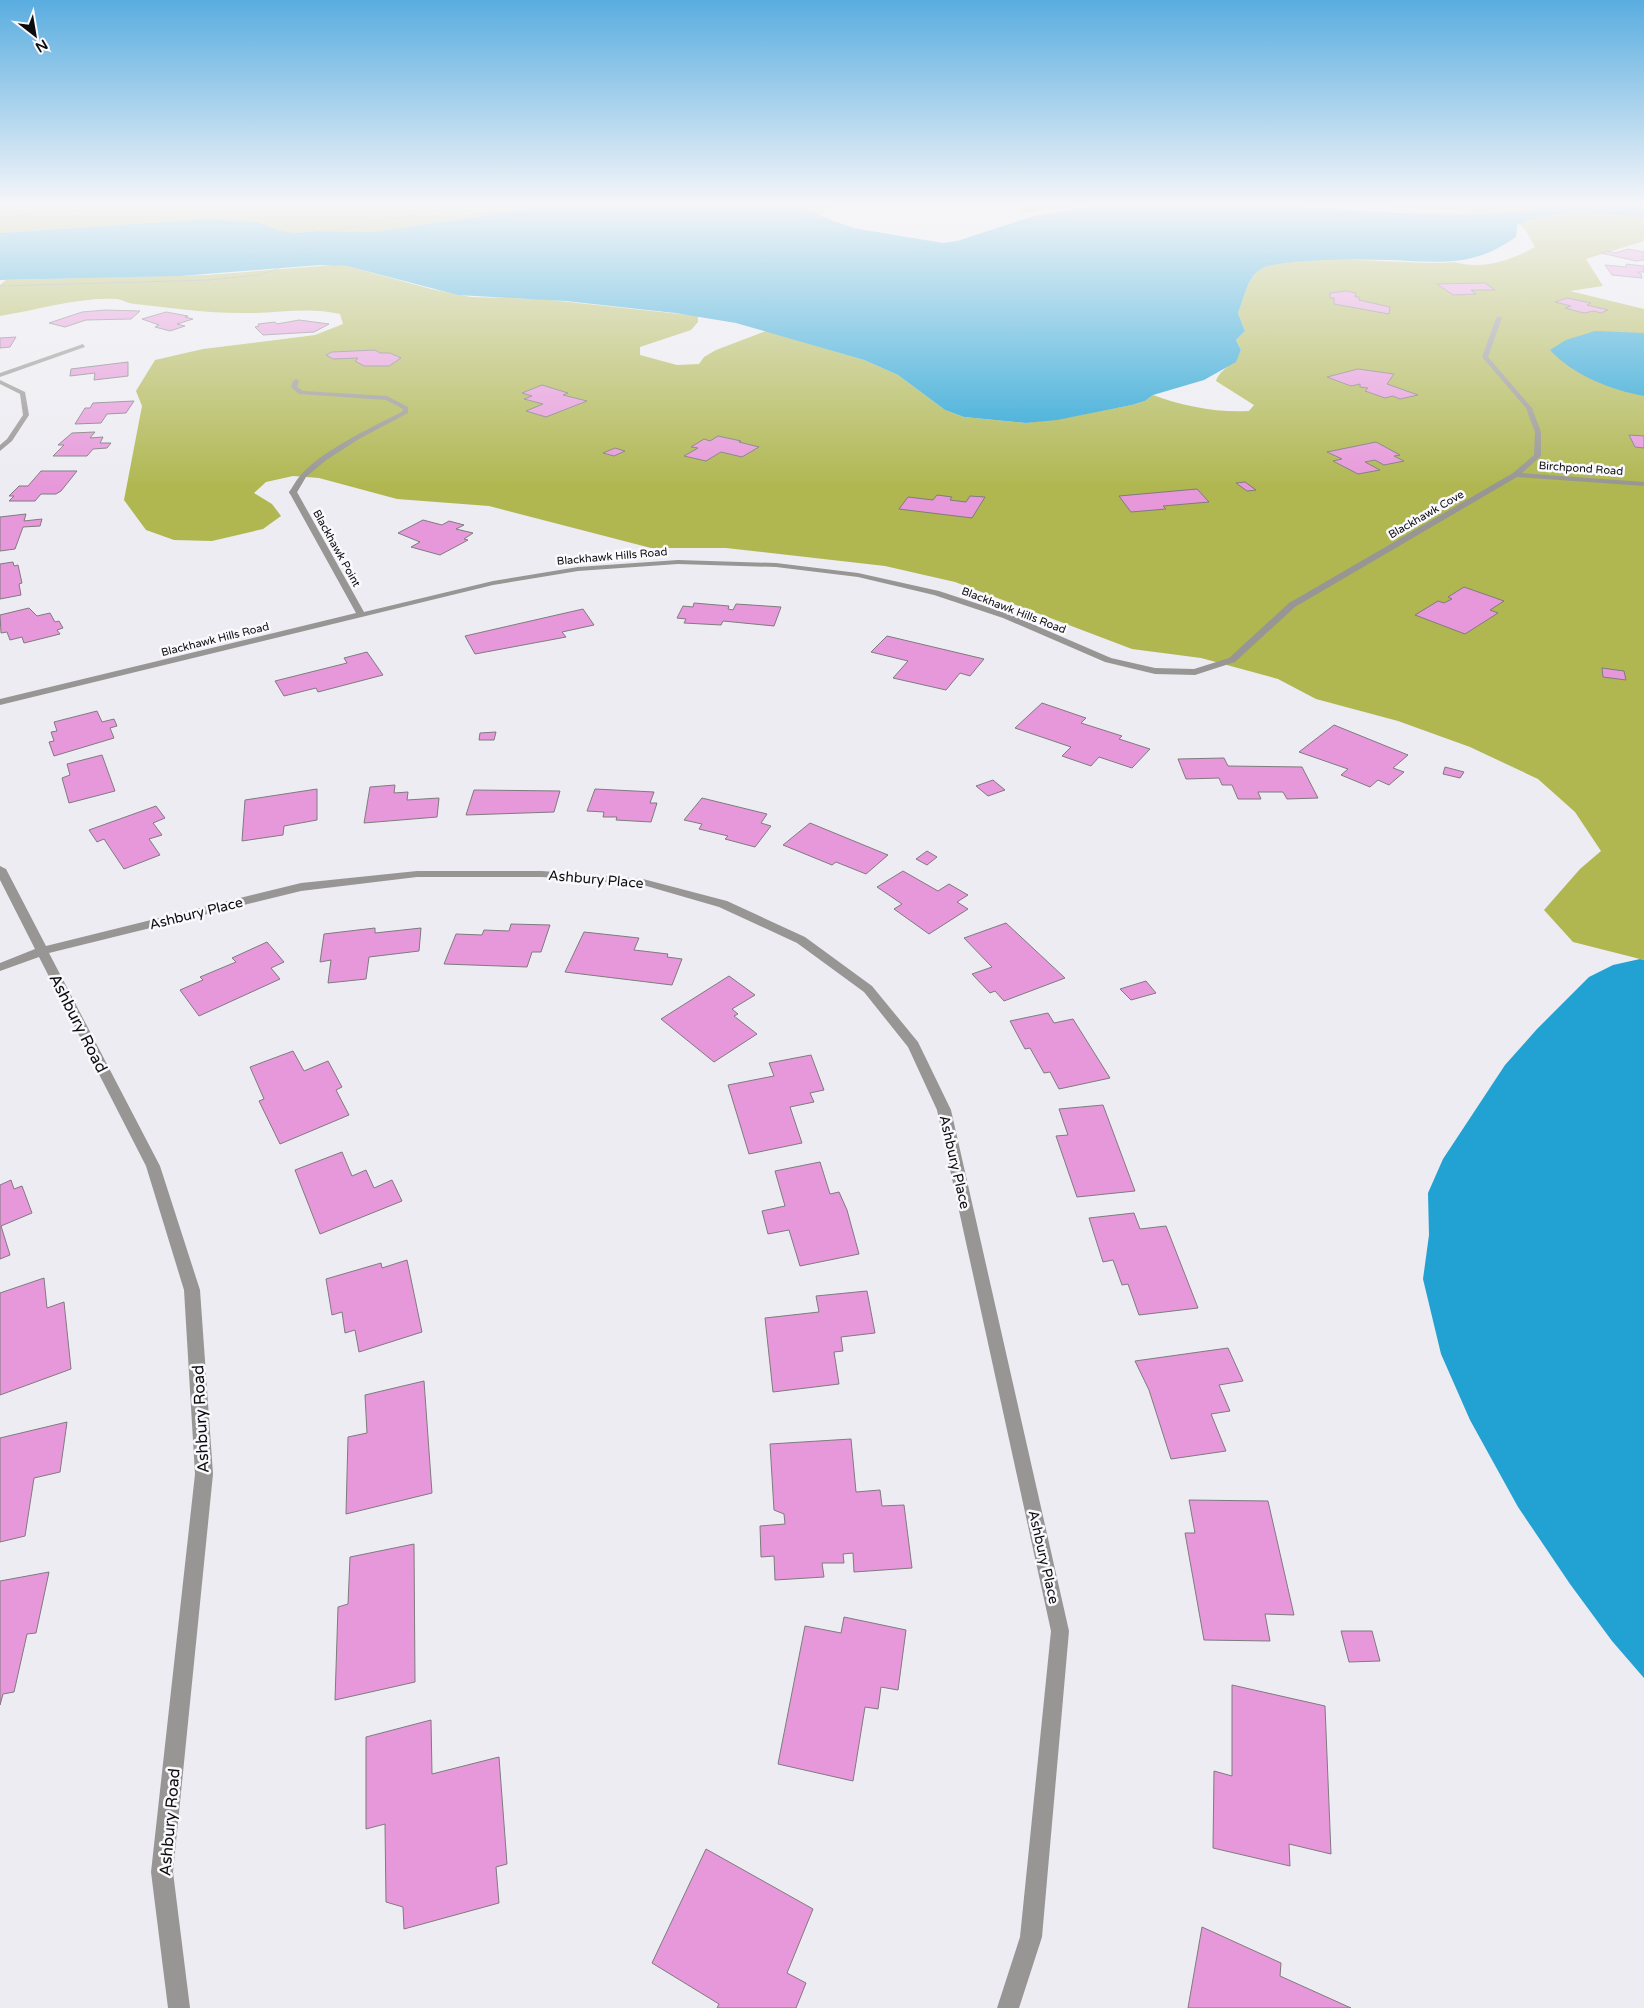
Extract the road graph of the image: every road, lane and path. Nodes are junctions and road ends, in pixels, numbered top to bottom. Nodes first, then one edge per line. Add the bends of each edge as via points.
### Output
1 (1499, 318) dead end
2 (83, 346) dead end
3 (0, 375) edge
4 (296, 380) dead end
5 (0, 382) edge
6 (0, 449) edge
7 (1516, 475) junction
8 (1644, 484) edge
9 (361, 614) junction
10 (1195, 672) joint
11 (0, 702) edge
12 (0, 870) edge
13 (42, 951) junction
14 (0, 966) edge
15 (179, 2008) edge
16 (1008, 2008) edge

1 - 7 street, Blackhawk Cove via 1485,357 1529,408 1538,432 1537,456
2 - 3 street
4 - 9 street, Blackhawk Point via 294,388 301,393 387,398 406,408 405,413 357,438 303,476 293,492
5 - 6 street via 23,393 26,415
7 - 8 street, Birchpond Road
7 - 10 street, Blackhawk Cove via 1292,605 1232,660
9 - 10 street, Blackhawk Hills Road via 493,583 578,569 678,562 776,565 858,575 936,593 1006,616 1108,660 1156,671
9 - 11 street, Blackhawk Hills Road
12 - 13 street, Ashbury Road
13 - 14 street, Ashbury Place
13 - 15 street, Ashbury Road via 153,1166 192,1290 204,1474 162,1872
13 - 16 street, Ashbury Place via 301,888 417,874 542,874 643,882 723,904 801,940 868,989 913,1045 944,1110 1060,1631 1031,1938

